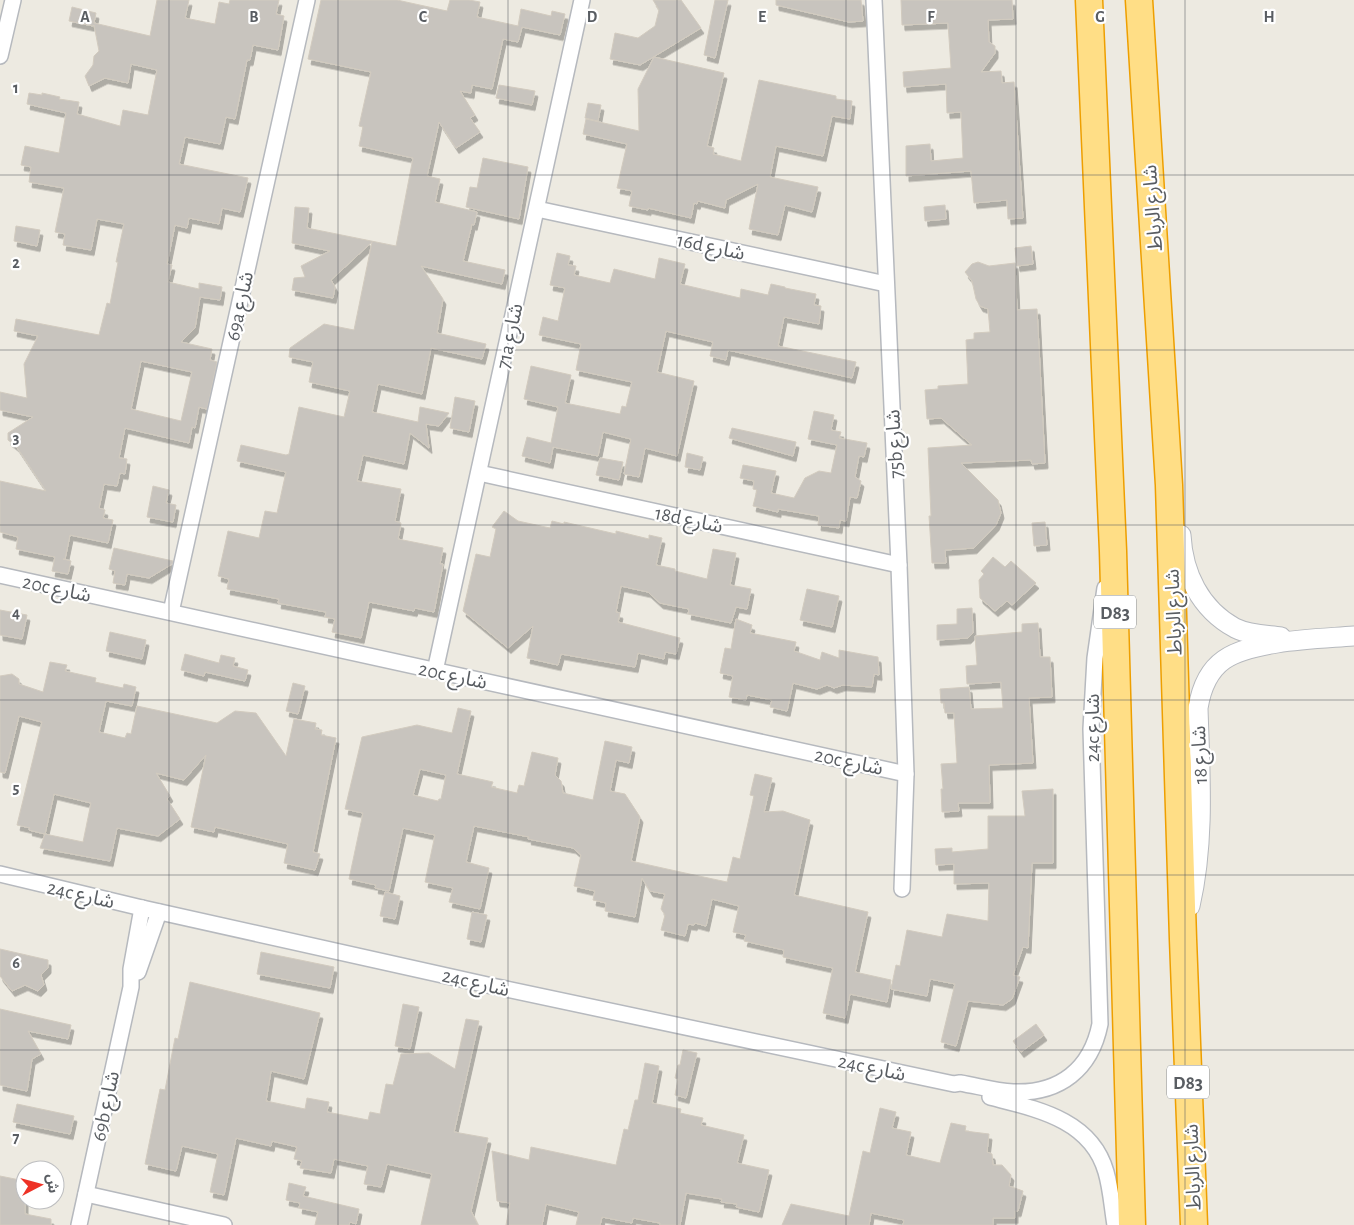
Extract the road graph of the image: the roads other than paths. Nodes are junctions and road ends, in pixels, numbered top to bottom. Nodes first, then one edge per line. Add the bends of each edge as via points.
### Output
1 (13, 0) edge
2 (307, 0) edge
3 (582, 0) edge
4 (874, 0) edge
5 (1089, 0) edge
6 (1139, 0) edge
7 (0, 56) edge
8 (536, 208) junction
9 (886, 284) junction
10 (479, 473) junction
11 (1169, 485) junction
12 (1113, 551) junction
13 (899, 565) junction
14 (0, 575) edge
15 (171, 612) junction
16 (1354, 636) edge
17 (1302, 639) junction
18 (435, 671) junction
19 (906, 774) junction
20 (0, 874) edge
21 (902, 889) dead end
22 (142, 908) junction
23 (158, 912) junction
24 (1183, 939) junction
25 (131, 987) junction
26 (954, 1084) junction
27 (86, 1194) junction
28 (79, 1225) edge
29 (224, 1225) edge
30 (1115, 1225) edge
31 (1132, 1225) edge
32 (1194, 1225) edge

1 - 7 street
2 - 15 street, 69a شارع
3 - 8 street, 71a شارع
4 - 9 street, 75b شارع
5 - 12 highway, D83
6 - 11 highway, شارع الرباط / D83
8 - 9 street, 16d شارع
8 - 10 street, 71a شارع
9 - 13 street, 75b شارع
10 - 13 street, 18d شارع
10 - 18 street, 71a شارع
11 - 17 street, شارع 18 via 1177,510 1186,569 1200,597 1236,628
11 - 24 highway, شارع الرباط / D83
12 - 26 street, 24c شارع via 1099,622 1091,720 1101,1012 1098,1035 1082,1065 1065,1081 1052,1086 1014,1092
12 - 31 highway, D83
13 - 19 street, 75b شارع
14 - 15 street, 20c شارع
15 - 18 street, 20c شارع
16 - 17 street, شارع 18
17 - 24 street, شارع 18 via 1241,650 1219,664 1204,684 1198,708 1199,837 1194,891
18 - 19 street, 20c شارع
19 - 21 street, 75b شارع
20 - 22 street, 24c شارع
22 - 23 street, 24c شارع
22 - 25 street, 69b شارع
23 - 25 street, 69b شارع
23 - 26 street, 24c شارع
24 - 32 highway, شارع الرباط / D83
25 - 27 street, 69b شارع
26 - 30 street, 24c شارع via 957,1089 1044,1111 1086,1136 1106,1170
27 - 28 street, 69b شارع
27 - 29 street

